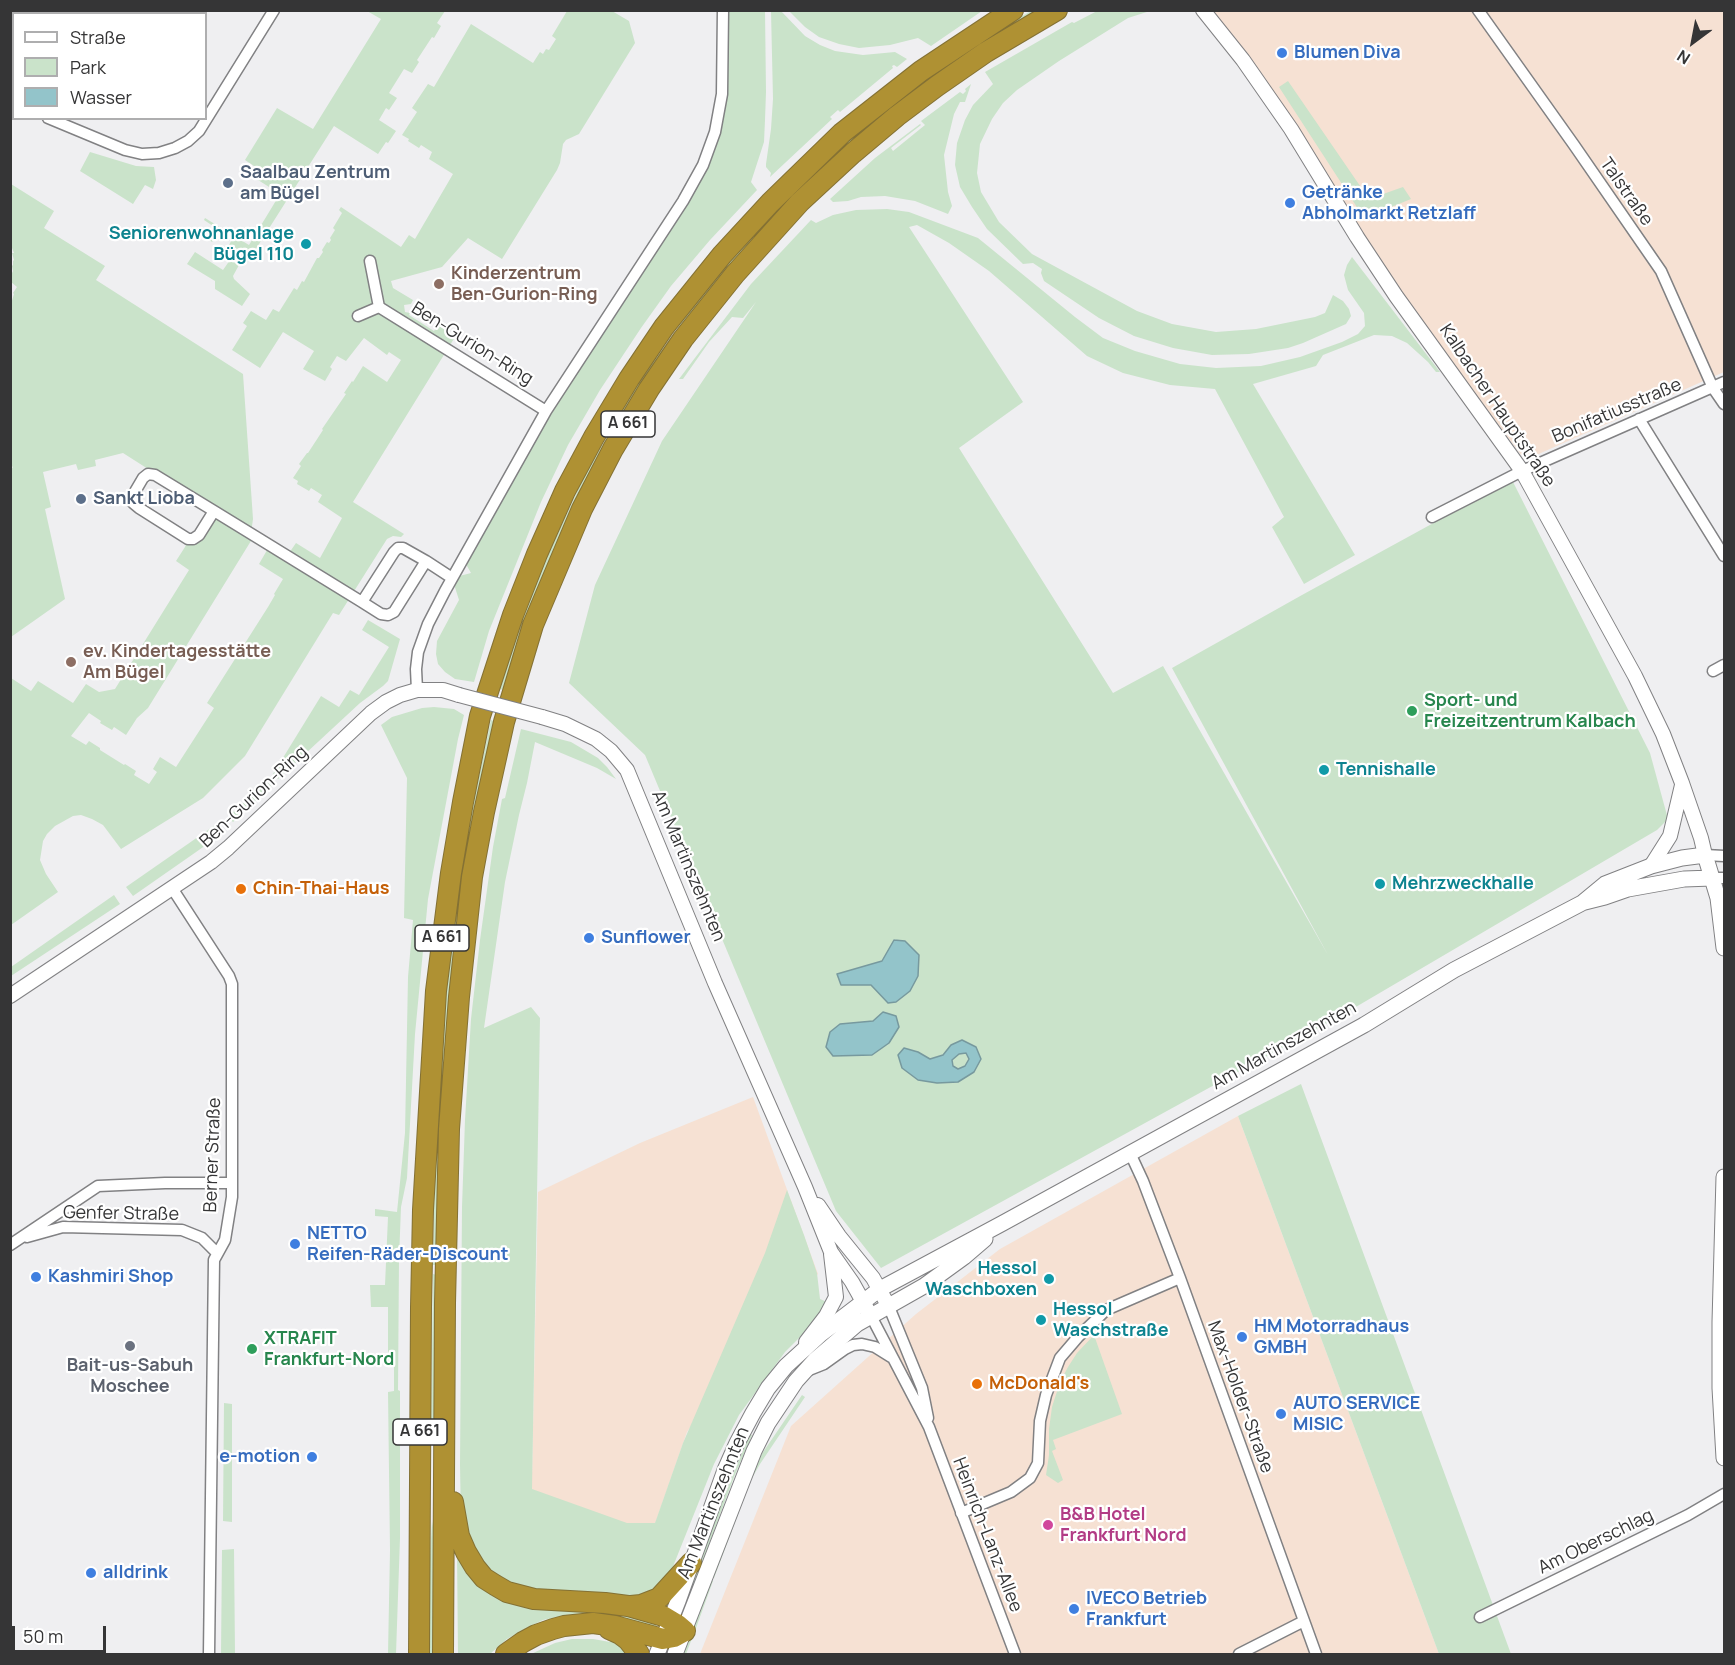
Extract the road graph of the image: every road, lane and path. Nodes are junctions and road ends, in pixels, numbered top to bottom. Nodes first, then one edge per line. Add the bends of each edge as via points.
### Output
1 (274, 10) edge
2 (723, 10) edge
3 (1013, 10) edge
4 (1057, 10) edge
5 (1203, 10) edge
6 (1478, 10) edge
7 (207, 118) edge
8 (53, 120) edge
9 (206, 120) edge
10 (370, 261) dead end
11 (379, 307) junction
12 (358, 316) dead end
13 (1725, 382) edge
14 (1713, 388) junction
15 (1725, 404) edge
16 (546, 411) junction
17 (1639, 419) junction
18 (1522, 471) junction
19 (214, 511) junction
20 (1432, 517) dead end
21 (1725, 556) edge
22 (426, 561) junction
23 (452, 578) junction
24 (362, 603) junction
25 (1725, 665) edge
26 (1713, 671) dead end
27 (417, 690) junction
28 (1682, 783) junction
29 (1705, 855) junction
30 (1725, 856) edge
31 (1651, 866) junction
32 (1718, 878) edge
33 (172, 888) junction
34 (1582, 903) junction
35 (1725, 948) edge
36 (10, 996) edge
37 (1130, 1153) junction
38 (1725, 1177) edge
39 (231, 1183) junction
40 (805, 1187) junction
41 (1003, 1223) junction
42 (14, 1242) edge
43 (217, 1252) junction
44 (831, 1252) junction
45 (1180, 1278) junction
46 (880, 1289) junction
47 (863, 1301) junction
48 (889, 1306) junction
49 (871, 1316) junction
50 (896, 1361) junction
51 (786, 1366) junction
52 (804, 1373) junction
53 (929, 1427) junction
54 (445, 1450) junction
55 (1725, 1458) edge
56 (1725, 1494) edge
57 (961, 1513) junction
58 (691, 1563) junction
59 (628, 1606) junction
60 (1480, 1617) dead end
61 (1304, 1621) junction
62 (593, 1623) junction
63 (677, 1625) junction
64 (660, 1647) edge
65 (209, 1654) edge
66 (419, 1654) edge
67 (443, 1654) edge
68 (506, 1654) edge
69 (639, 1654) edge
70 (675, 1654) edge
71 (1015, 1654) edge
72 (1239, 1654) edge
73 (1316, 1654) edge

1 - 7 street
2 - 16 street via 722,94 715,132 703,165
3 - 66 highway, A 661 via 921,71 842,133 722,255 664,327 594,437 565,491 513,615 480,716 451,873 436,991 422,1231
4 - 54 highway, A 661 via 986,52 897,116 800,202 759,246 712,302 649,389 613,448 570,536 533,625 504,722 472,878 449,1129
5 - 18 street, Kalbacher Hauptstraße via 1291,129 1376,267
6 - 14 street, Talstraße via 1660,271
8 - 9 street via 142,154 159,153 189,141
10 - 11 street
11 - 12 street
11 - 16 street, Ben-Gurion-Ring
13 - 14 street, Bonifatiusstraße
14 - 15 street, Talstraße
14 - 17 street, Bonifatiusstraße
16 - 23 street
17 - 18 street, Bonifatiusstraße
17 - 21 street
18 - 20 street, Bonifatiusstraße
18 - 28 street, Kalbacher Hauptstraße via 1635,676
19 - 19 street via 155,475 143,478 133,495 138,508 193,539
19 - 24 street
22 - 23 street
22 - 24 street via 394,612 381,614
22 - 24 street via 398,548
23 - 27 street via 418,652
25 - 26 street
27 - 33 street, Ben-Gurion-Ring via 400,695 371,713 228,848
27 - 40 street, Am Martinszehnten, bridge via 443,690 581,731 611,751 627,770
28 - 29 street, Kalbacher Hauptstraße
28 - 31 street via 1670,836
29 - 30 street
29 - 31 main road, Am Martinszehnten
29 - 32 main road, Kalbacher Hauptstraße
31 - 34 main road, Am Martinszehnten via 1605,884
32 - 34 main road, Am Martinszehnten via 1638,887
32 - 35 main road, Kalbacher Hauptstraße
33 - 36 street, Ben-Gurion-Ring
33 - 39 street, Berner Straße via 232,984
34 - 37 main road, Am Martinszehnten via 1454,970 1364,1025
37 - 41 main road, Am Martinszehnten
37 - 45 street, Max-Holder-Straße
38 - 55 main road via 1720,1322
39 - 42 street, Genfer Straße via 98,1186
39 - 43 street, Berner Straße via 225,1240
40 - 44 street, Am Martinszehnten
40 - 46 street, Am Martinszehnten
41 - 46 main road, Am Martinszehnten
41 - 48 main road, Am Martinszehnten via 964,1257
42 - 43 street, Genfer Straße via 63,1227 182,1230 202,1238
43 - 65 street, Berner Straße
44 - 47 street, Am Martinszehnten
44 - 51 street via 836,1297
45 - 57 street via 1106,1310 1078,1337 1060,1358 1046,1395 1038,1463 1030,1478 1011,1492
45 - 61 street, Max-Holder-Straße
46 - 47 main road, Am Martinszehnten
46 - 48 street
47 - 49 street
47 - 51 main road, Am Martinszehnten
48 - 49 main road, Am Martinszehnten
48 - 53 street, Heinrich-Lanz-Allee via 922,1388
49 - 50 street, Heinrich-Lanz-Allee
49 - 52 main road, Am Martinszehnten via 836,1341
50 - 52 street via 883,1351 862,1344 845,1349
50 - 53 street, Heinrich-Lanz-Allee
51 - 58 main road, Am Martinszehnten via 758,1404 737,1443
52 - 63 main road, Am Martinszehnten via 780,1403 754,1451
53 - 57 street, Heinrich-Lanz-Allee
54 - 59 highway, A 661 via 459,1536 484,1578 521,1597
54 - 67 highway, A 661
56 - 60 street, Am Oberschlag
57 - 71 street, Heinrich-Lanz-Allee
58 - 59 highway, A 661 via 659,1598
58 - 63 main road, Am Martinszehnten
59 - 63 highway, A 661
61 - 72 street
61 - 73 street, Max-Holder-Straße
62 - 64 highway via 615,1626
62 - 68 highway via 553,1629
62 - 69 highway via 620,1634
63 - 64 highway via 674,1637
63 - 70 main road, Am Martinszehnten

